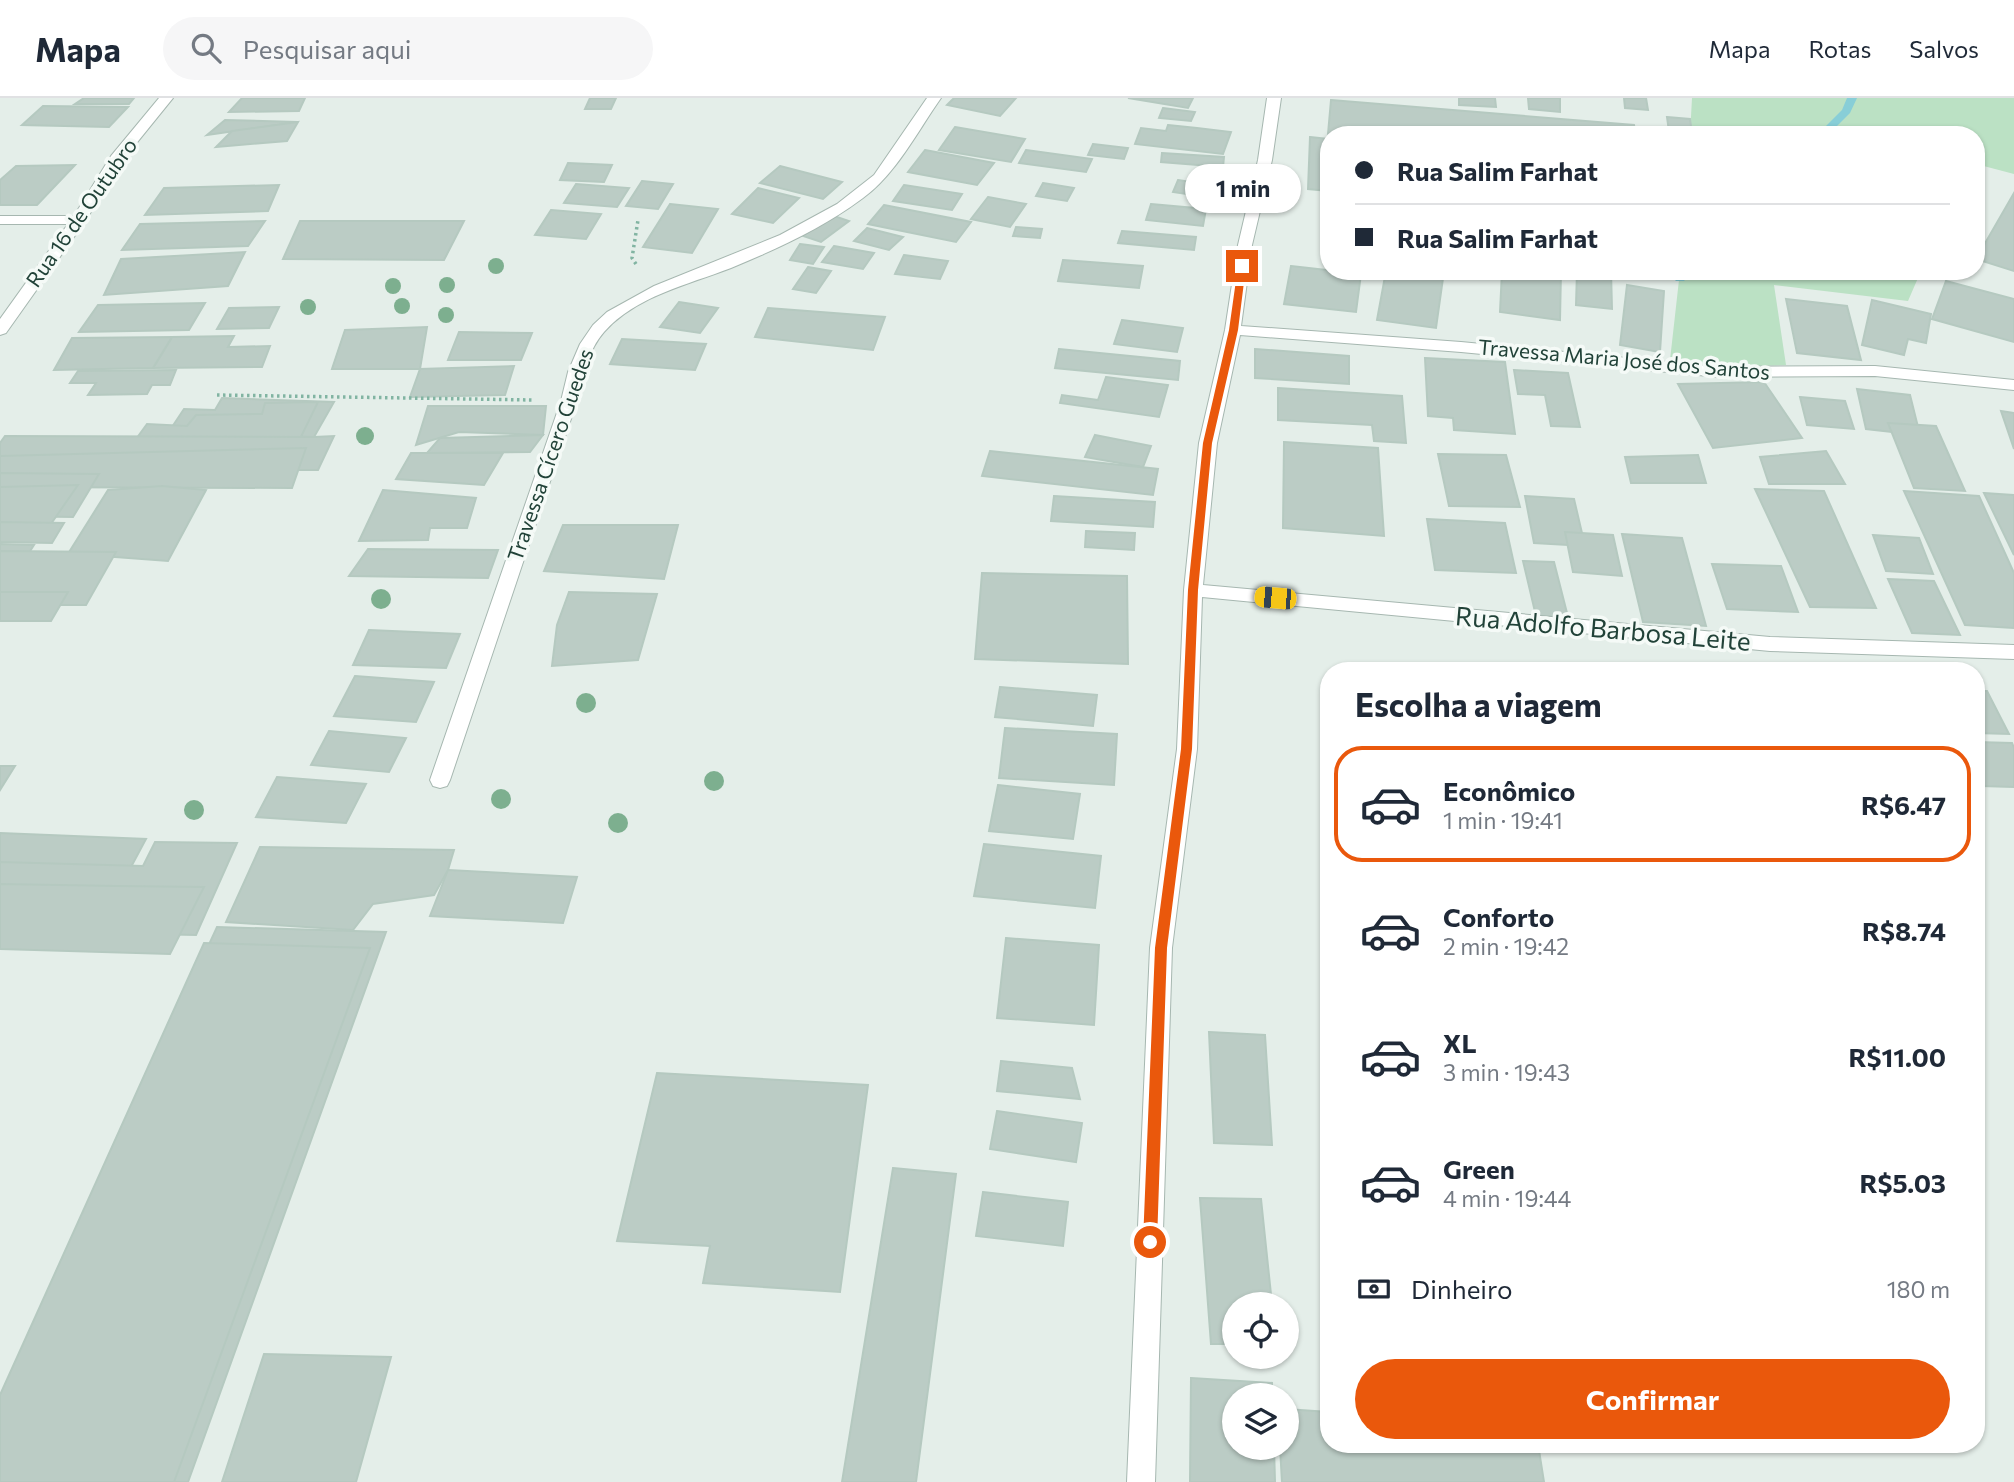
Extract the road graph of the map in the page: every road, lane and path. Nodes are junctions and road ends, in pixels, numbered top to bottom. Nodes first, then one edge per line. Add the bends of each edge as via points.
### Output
1 (166, 98) edge
2 (934, 98) edge
3 (1274, 98) edge
4 (0, 220) edge
5 (79, 220) junction
6 (638, 220) dead end
7 (656, 289) junction
8 (0, 330) edge
9 (1233, 330) junction
10 (2014, 385) edge
11 (217, 395) dead end
12 (569, 401) junction
13 (1193, 590) junction
14 (2014, 653) edge
15 (440, 780) dead end
16 (1141, 1482) edge

1 - 5 street, Rua 16 de Outubro via 116,159
2 - 7 street, Travessa Cícero Guedes via 878,180 839,207 793,236
3 - 9 street
4 - 5 street
5 - 8 street, Rua 16 de Outubro
6 - 7 path via 632,258
7 - 12 street, Travessa Cícero Guedes via 599,328 585,350
9 - 10 street, Travessa Maria José dos Santos via 1719,372 1875,371
9 - 13 street via 1208,443
11 - 12 path
12 - 15 street, Travessa Cícero Guedes
13 - 14 street, Rua Adolfo Barbosa Leite via 1770,644
13 - 16 street via 1187,749 1161,948

